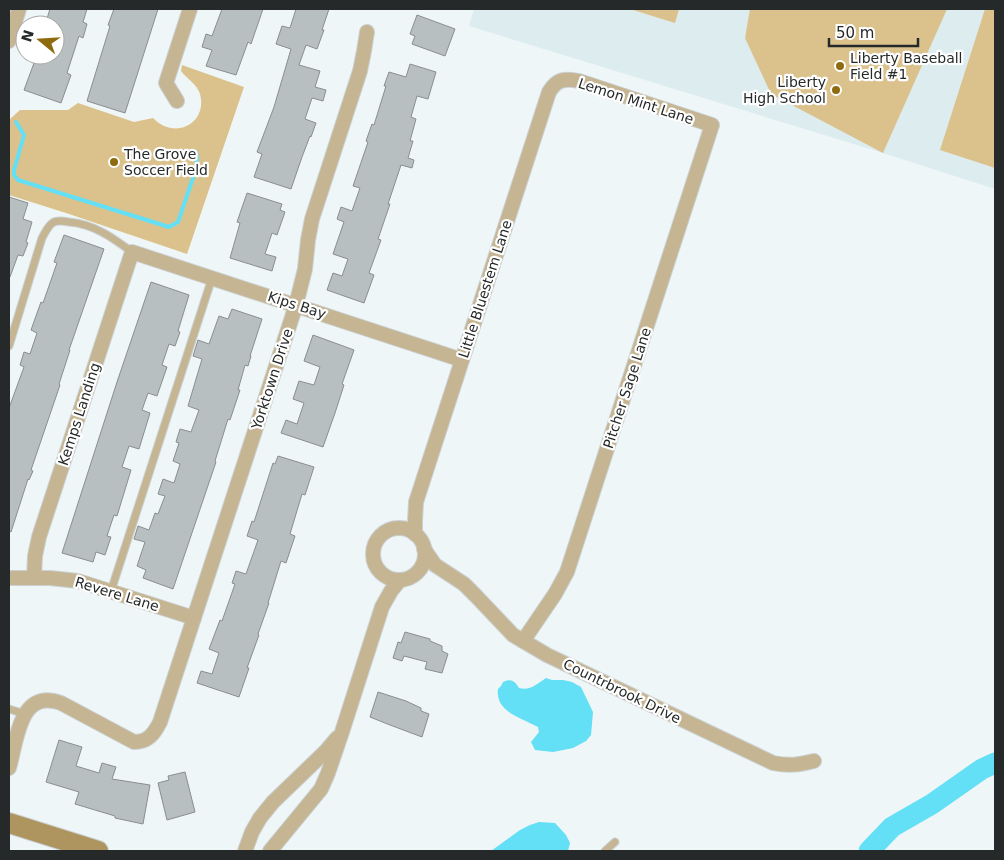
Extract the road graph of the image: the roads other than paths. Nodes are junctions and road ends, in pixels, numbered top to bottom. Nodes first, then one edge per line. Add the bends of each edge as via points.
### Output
1 (20, 9) edge
2 (190, 9) edge
3 (367, 32) dead end
4 (9, 41) edge
5 (560, 81) joint
6 (177, 101) dead end
7 (712, 125) joint
8 (132, 252) junction
9 (212, 278) junction
10 (296, 305) junction
11 (9, 346) edge
12 (462, 360) junction
13 (416, 502) junction
14 (391, 529) junction
15 (415, 534) junction
16 (424, 549) junction
17 (378, 570) junction
18 (416, 574) junction
19 (450, 576) junction
20 (9, 578) edge
21 (34, 578) junction
22 (400, 580) junction
23 (111, 591) junction
24 (382, 607) junction
25 (194, 618) junction
26 (523, 642) junction
27 (9, 709) edge
28 (26, 714) junction
29 (342, 732) junction
30 (12, 743) edge
31 (814, 761) dead end
32 (9, 768) edge
33 (9, 823) edge
34 (615, 842) dead end
35 (98, 851) edge
36 (245, 851) edge
37 (270, 851) edge
38 (605, 851) edge

1 - 4 street
2 - 6 street via 166,83
3 - 10 street, Yorktown Drive via 360,71 312,219
5 - 7 street, Lemon Mint Lane via 579,81
5 - 12 street, Little Bluestem Lane via 549,92
7 - 26 street, Pitcher Sage Lane via 567,572
8 - 9 street, Kips Bay
8 - 11 lane via 94,227 76,222 54,222 42,238
8 - 21 street, Kemps Landing via 39,537
9 - 10 street, Kips Bay
9 - 23 lane
10 - 12 street, Kips Bay
10 - 25 street, Yorktown Drive
12 - 13 street, Little Bluestem Lane
13 - 14 street, Little Bluestem Lane via 401,524
13 - 15 street, Little Bluestem Lane
14 - 15 street via 399,528
14 - 17 street via 374,546 374,563
15 - 16 street
16 - 18 street via 425,558
16 - 19 street, Countrbrook Drive via 435,565
17 - 22 street via 391,580
17 - 24 street via 383,592
18 - 19 street
18 - 22 street
19 - 26 street, Countrbrook Drive via 464,584
20 - 21 street, Revere Lane
21 - 23 street, Revere Lane via 70,580
22 - 24 street
23 - 25 street, Revere Lane
24 - 29 street
25 - 28 street, Yorktown Drive via 160,722 151,736 141,742 134,742 54,700 39,701
26 - 31 street, Countrbrook Drive via 773,763 785,766
27 - 28 lane
28 - 30 street
29 - 36 street via 273,802 260,818
29 - 37 street via 321,789
30 - 32 street
33 - 35 main road
34 - 38 lane

